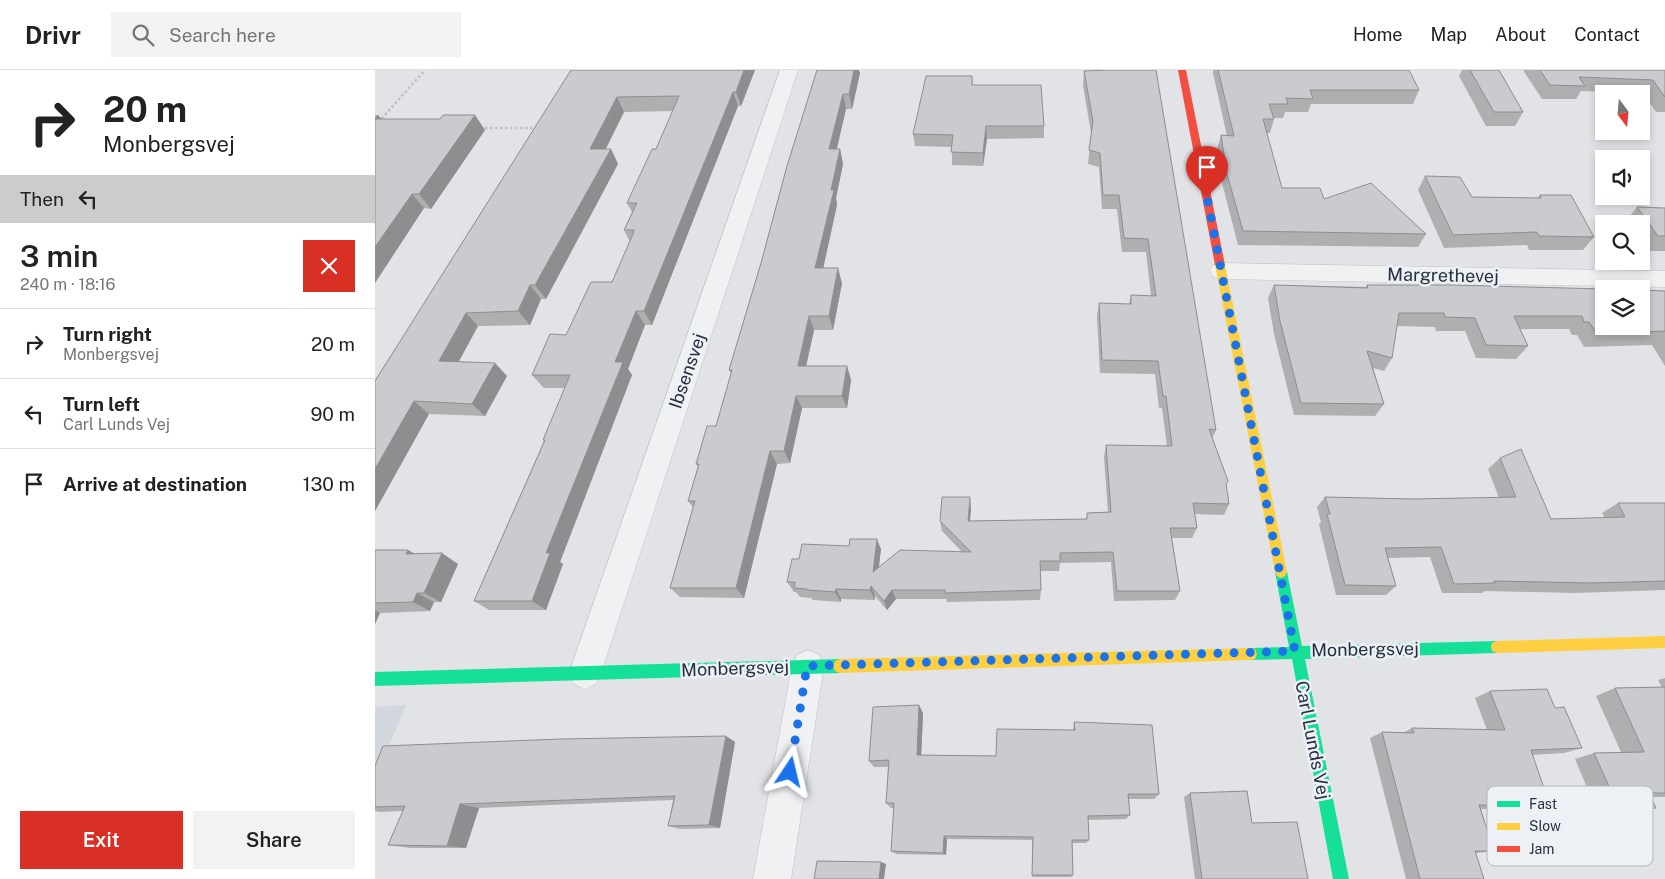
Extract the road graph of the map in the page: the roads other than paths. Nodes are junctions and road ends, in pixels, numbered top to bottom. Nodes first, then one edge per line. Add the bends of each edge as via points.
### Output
1 (789, 70) edge
2 (1182, 70) edge
3 (1221, 271) junction
4 (1665, 279) edge
5 (1665, 642) edge
6 (1295, 651) junction
7 (807, 666) junction
8 (585, 673) junction
9 (375, 679) edge
10 (772, 879) edge
11 (1341, 879) edge

1 - 8 street, Ibsensvej
2 - 3 street, Carl Lunds Vej
3 - 4 street, Margrethevej
3 - 6 street, Carl Lunds Vej
5 - 6 street, Monbergsvej
6 - 7 street, Monbergsvej
6 - 11 street, Carl Lunds Vej
7 - 8 street, Monbergsvej
7 - 10 street
8 - 9 street, Monbergsvej

